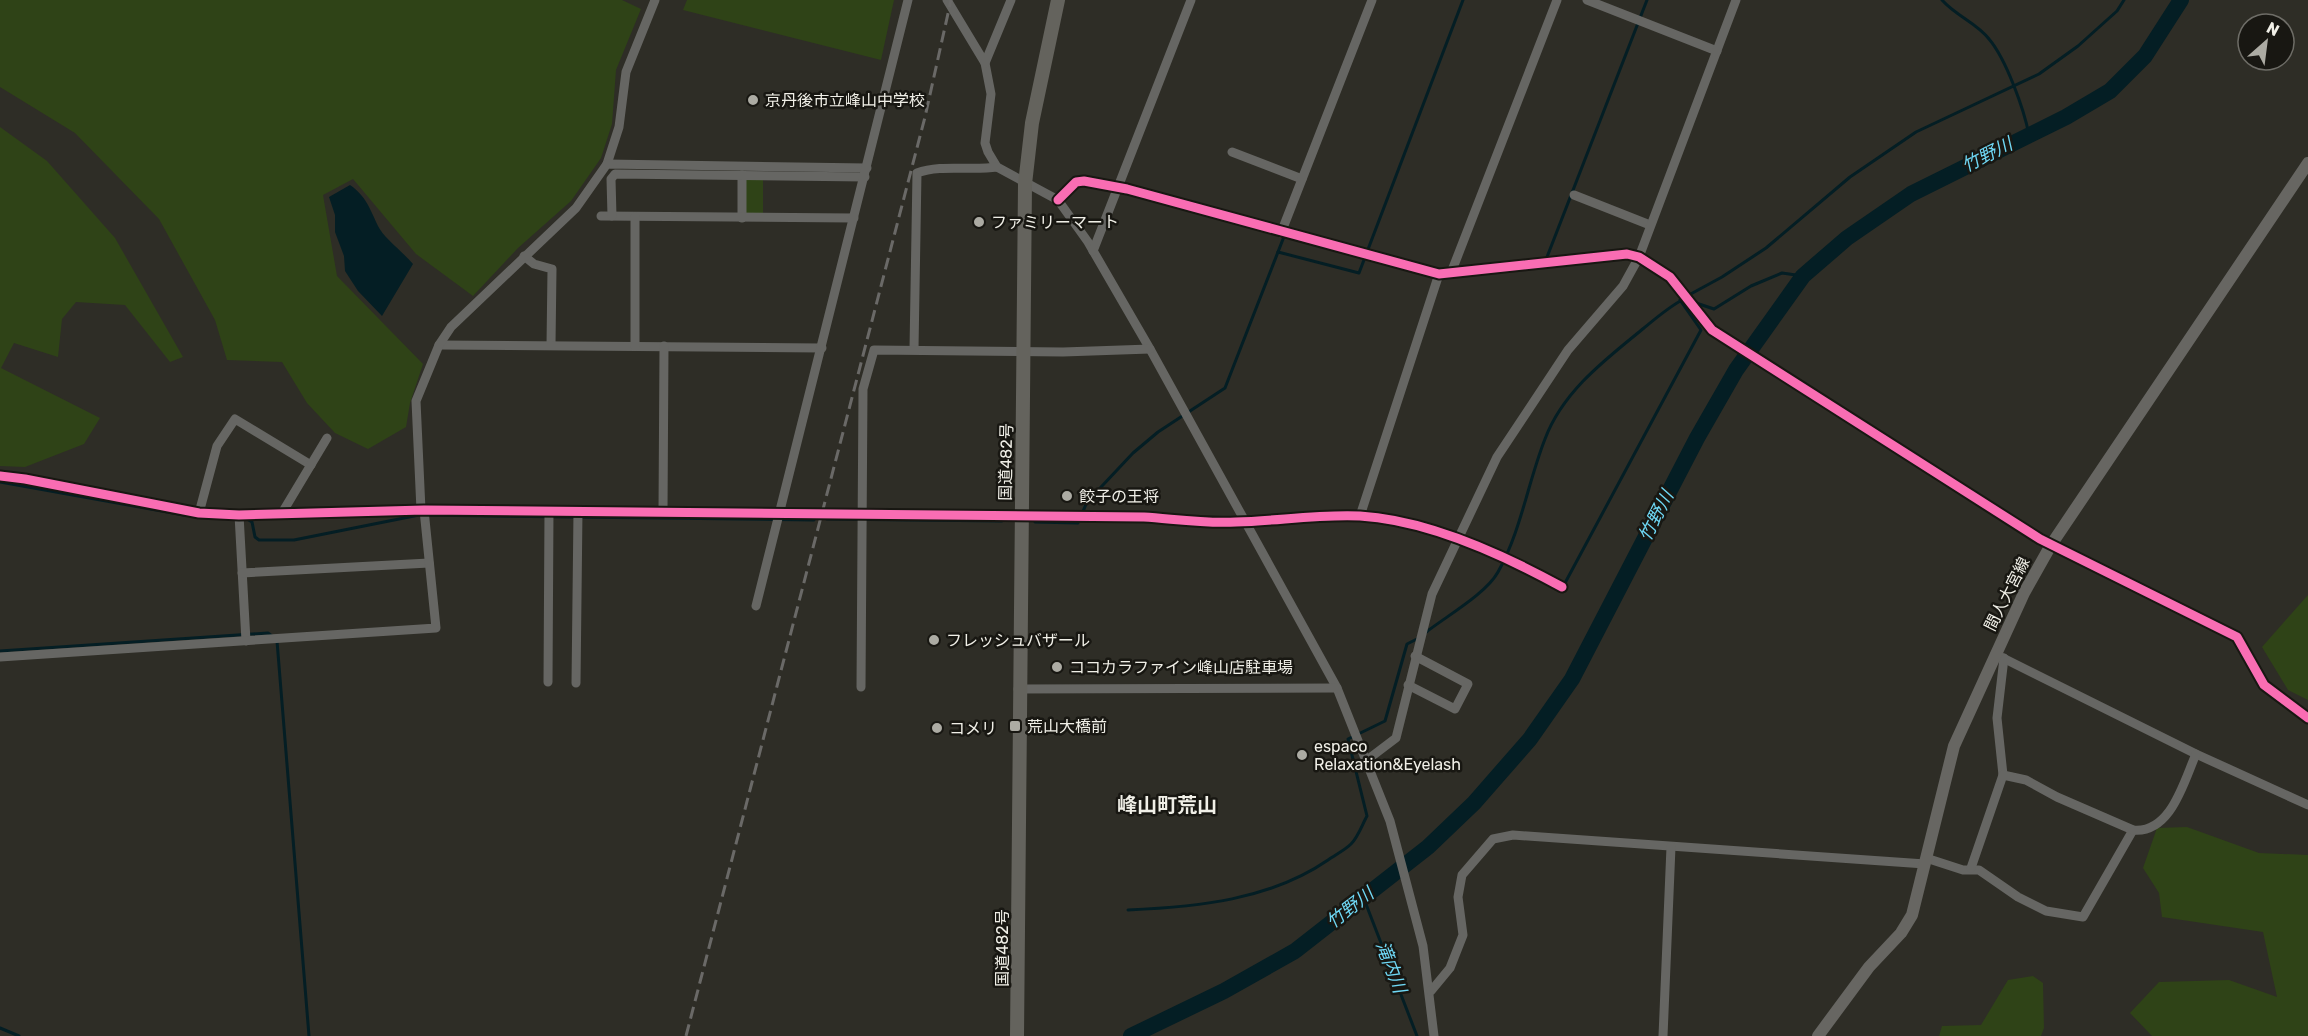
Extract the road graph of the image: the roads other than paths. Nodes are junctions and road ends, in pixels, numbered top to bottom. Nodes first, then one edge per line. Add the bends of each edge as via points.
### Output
1 (655, 0) edge
2 (908, 0) edge
3 (947, 0) edge
4 (1011, 0) edge
5 (1058, 0) edge
6 (1191, 0) edge
7 (1372, 0) edge
8 (1557, 0) edge
9 (1587, 0) edge
10 (1736, 0) edge
11 (1717, 51) junction
12 (985, 63) junction
13 (1232, 152) dead end
14 (2308, 163) edge
15 (607, 164) junction
16 (997, 167) junction
17 (866, 172) junction
18 (742, 174) junction
19 (1302, 179) junction
20 (1025, 184) junction
21 (1118, 189) junction
22 (1574, 195) dead end
23 (1058, 200) junction
24 (602, 216) dead end
25 (612, 216) junction
26 (636, 217) junction
27 (742, 218) junction
28 (854, 218) junction
29 (1650, 225) junction
30 (1281, 233) junction
31 (1093, 251) junction
32 (524, 256) junction
33 (1639, 256) junction
34 (1451, 273) junction
35 (1439, 274) junction
36 (439, 345) junction
37 (551, 345) junction
38 (635, 346) junction
39 (664, 346) junction
40 (822, 348) junction
41 (914, 349) junction
42 (1022, 349) junction
43 (1150, 349) junction
44 (327, 438) dead end
45 (312, 465) junction
46 (0, 476) edge
47 (422, 510) junction
48 (549, 510) junction
49 (578, 511) junction
50 (663, 512) junction
51 (200, 513) junction
52 (282, 513) junction
53 (779, 514) junction
54 (239, 515) junction
55 (862, 515) junction
56 (1020, 516) junction
57 (1360, 516) junction
58 (1246, 522) junction
59 (1457, 539) junction
60 (2051, 545) junction
61 (429, 563) junction
62 (242, 573) junction
63 (1562, 587) dead end
64 (756, 606) dead end
65 (246, 641) junction
66 (1415, 656) junction
67 (1999, 656) junction
68 (0, 657) edge
69 (548, 682) dead end
70 (576, 682) dead end
71 (1408, 685) junction
72 (861, 687) dead end
73 (1018, 688) junction
74 (1337, 688) junction
75 (2308, 718) edge
76 (2196, 754) junction
77 (1367, 760) junction
78 (2003, 775) junction
79 (2308, 806) edge
80 (2133, 830) junction
81 (1671, 847) junction
82 (1926, 861) junction
83 (1971, 868) junction
84 (1431, 991) junction
85 (1017, 1036) edge
86 (1434, 1036) edge
87 (1663, 1036) edge
88 (1818, 1036) edge

1 - 15 street via 626,72 619,127
2 - 17 street
3 - 12 street
4 - 12 street
5 - 20 highway, 国道482号 via 1032,123
6 - 21 street
7 - 19 street
8 - 34 street
9 - 11 street
10 - 11 street
11 - 29 street
12 - 16 street via 991,94 985,142
13 - 19 street
14 - 60 main road, 間人大宮線
15 - 17 street
15 - 32 street via 576,208
16 - 20 street
16 - 41 street via 917,173
17 - 18 street
17 - 28 street
18 - 25 street via 615,174 611,179
18 - 27 street
19 - 30 street
20 - 23 street
20 - 42 highway, 国道482号
21 - 23 street via 1076,182
21 - 30 street
21 - 31 street
22 - 29 street
23 - 31 street
24 - 25 street
25 - 26 street
26 - 27 street
26 - 38 street
27 - 28 street
28 - 40 street
29 - 33 street
30 - 35 street
31 - 43 street
32 - 36 street via 451,327
32 - 37 street via 534,264 552,269
33 - 34 street via 1627,254
33 - 59 street via 1623,286 1568,350 1497,457
33 - 60 street via 1670,277 1712,330
34 - 35 street
35 - 57 street
36 - 37 street
36 - 47 street via 416,401
37 - 38 street
38 - 39 street
39 - 40 street
39 - 50 street
40 - 53 street
41 - 42 street
41 - 55 street via 874,350 863,389
42 - 43 street
42 - 56 highway, 国道482号
43 - 58 street
44 - 45 street
45 - 51 street via 235,420 217,446
45 - 52 street
46 - 51 street
47 - 48 street
47 - 52 street
47 - 61 street
48 - 49 street
48 - 69 street
49 - 50 street
49 - 70 street
50 - 53 street
51 - 54 street
52 - 54 street
53 - 55 street
53 - 64 street
54 - 62 street
55 - 56 street
55 - 72 street
56 - 58 street
56 - 73 highway, 国道482号
57 - 58 street
57 - 59 street via 1408,524
58 - 74 street
59 - 63 street via 1508,558
59 - 66 street via 1432,594
60 - 67 main road, 間人大宮線
60 - 75 street via 2237,637 2264,685
61 - 62 street
61 - 65 street via 436,628
62 - 65 street
65 - 68 street
66 - 71 street
66 - 71 street via 1468,684 1455,710
67 - 76 street
67 - 78 street via 1997,718
67 - 82 main road, 間人大宮線 via 1954,746
71 - 77 street via 1396,738
73 - 74 street
73 - 85 highway, 国道482号
74 - 77 street
76 - 79 street
76 - 80 street via 2163,820 2142,831
77 - 84 street via 1390,821
78 - 80 street via 2026,780
78 - 83 street
80 - 83 street via 2083,917 2046,911
81 - 82 street
81 - 84 street via 1512,835 1493,838 1462,875 1458,897 1463,935 1450,969
81 - 87 street
82 - 83 street via 1963,870
82 - 88 main road, 間人大宮線 via 1920,894 1907,925 1869,967
84 - 86 street

